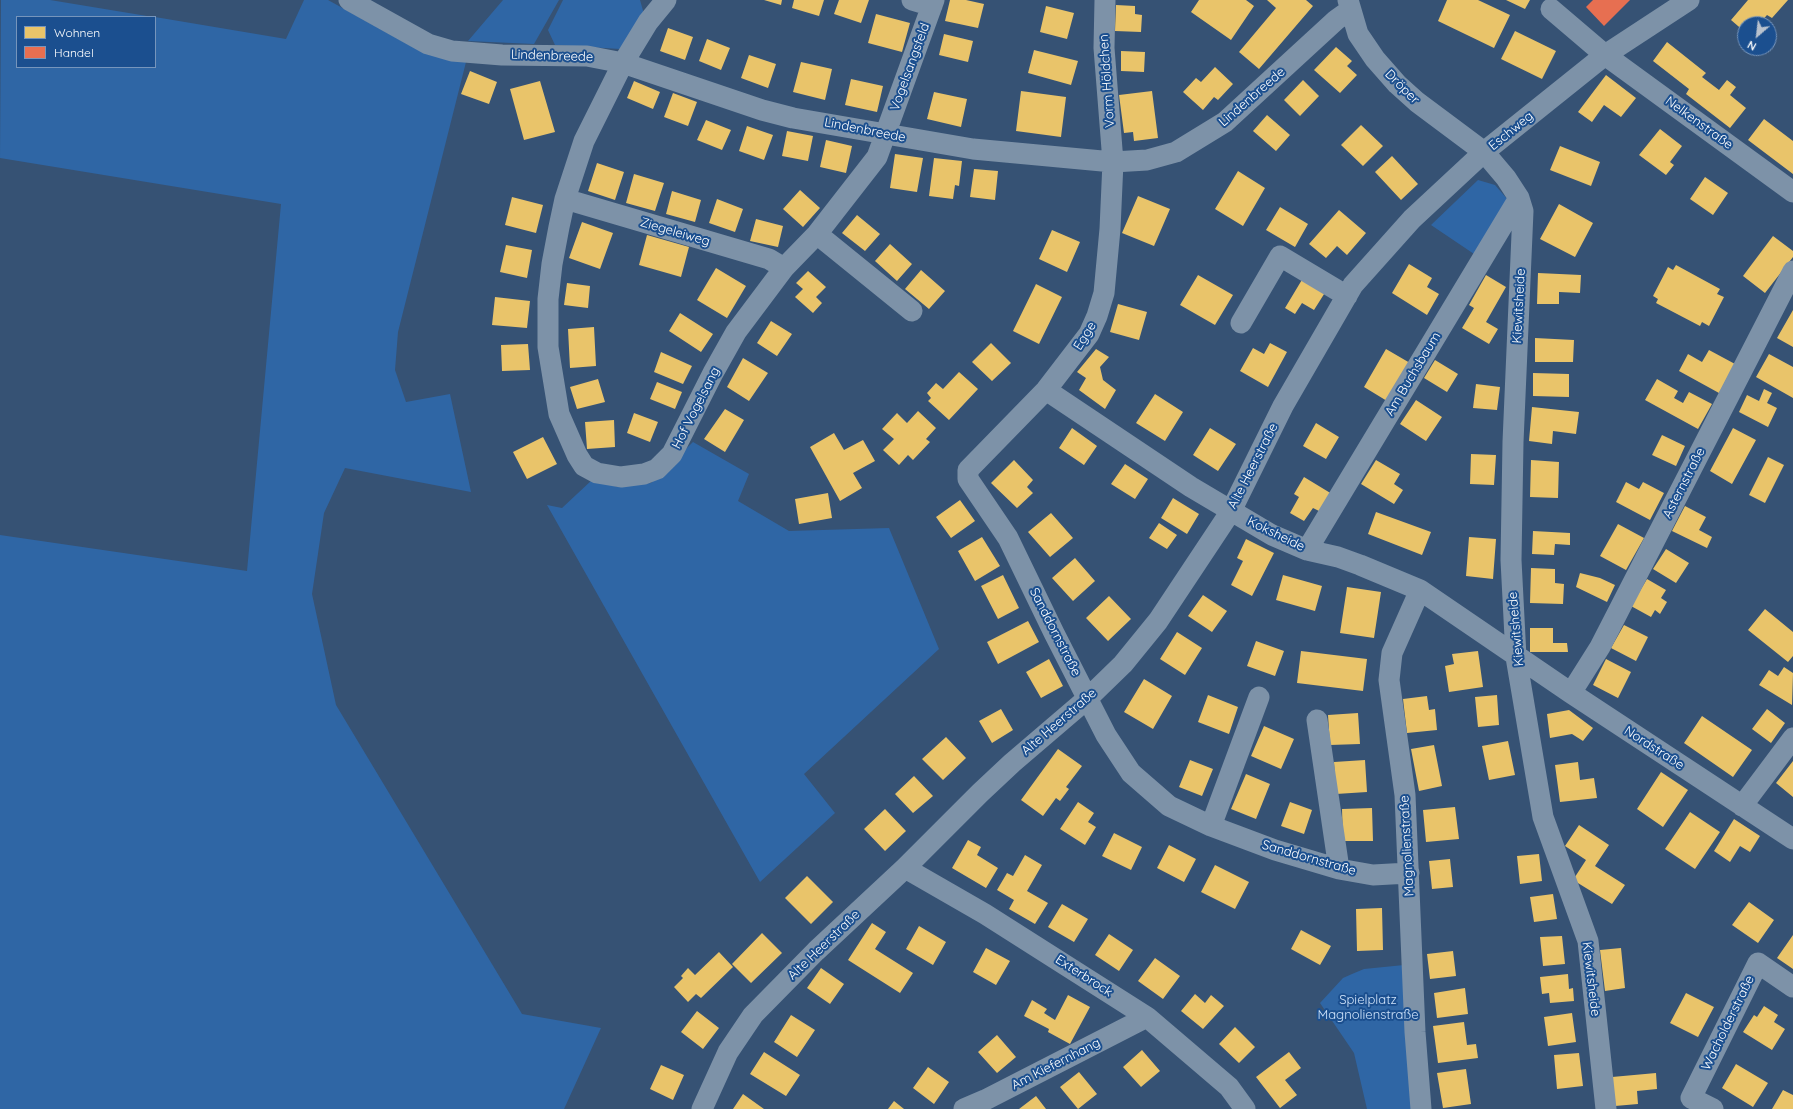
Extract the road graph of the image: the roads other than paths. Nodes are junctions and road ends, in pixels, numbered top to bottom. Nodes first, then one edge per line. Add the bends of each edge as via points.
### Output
1 (349, 0) edge
2 (666, 0) edge
3 (912, 0) edge
4 (1105, 0) edge
5 (1689, 0) edge
6 (933, 3) edge
7 (1349, 5) edge
8 (1551, 9) dead end
9 (1605, 55) junction
10 (624, 63) junction
11 (886, 134) junction
12 (1484, 152) junction
13 (1113, 162) junction
14 (1793, 192) edge
15 (1519, 198) junction
16 (565, 199) junction
17 (817, 234) junction
18 (784, 268) junction
19 (1793, 271) edge
20 (1350, 290) junction
21 (912, 311) dead end
22 (1241, 323) dead end
23 (1046, 390) junction
24 (968, 470) joint
25 (1231, 511) junction
26 (1307, 550) junction
27 (1420, 590) junction
28 (1516, 657) junction
29 (1571, 693) junction
30 (1259, 697) dead end
31 (1088, 698) junction
32 (1317, 720) dead end
33 (1793, 738) edge
34 (1742, 806) junction
35 (1211, 826) junction
36 (1793, 839) edge
37 (905, 868) junction
38 (1339, 869) junction
39 (1409, 873) junction
40 (1793, 987) edge
41 (1147, 1018) junction
42 (702, 1109) edge
43 (964, 1109) edge
44 (1245, 1109) edge
45 (1421, 1109) edge
46 (1606, 1109) edge
47 (1713, 1109) edge

1 - 10 street, Lindenbreede via 428,44 452,51 587,56
2 - 10 street via 648,22
3 - 6 street
4 - 13 street, Vorm Höldchen via 1104,48
5 - 9 street, Eschweg
6 - 11 street, Vogelsangsfeld
7 - 12 street, Dröper via 1358,34 1397,84
7 - 13 street, Lindenbreede via 1225,122 1176,152 1147,160
8 - 9 street, Nelkenstraße
9 - 12 street, Eschweg
9 - 14 street, Nelkenstraße
10 - 11 street, Lindenbreede via 762,110
10 - 16 street, Hof Vogelsang via 584,141
11 - 13 street, Lindenbreede via 973,150
11 - 17 street, Hof Vogelsang via 877,157
12 - 15 street, Kiewitsheide
12 - 20 street, Eschweg via 1412,219
13 - 23 street, Egge via 1110,237 1104,293 1089,334
15 - 26 street, Am Buchsbaum
15 - 28 street, Kiewitsheide via 1523,224 1513,442 1511,560
16 - 18 street, Ziegeleiweg via 769,259
16 - 18 street, Hof Vogelsang via 552,264 548,299 548,347 559,414 584,466 597,473 621,477 644,474 657,469 672,454 736,332
17 - 18 street, Hof Vogelsang
17 - 21 street
19 - 29 street, Asternstraße via 1600,647
20 - 22 street via 1280,256
20 - 25 street, Alte Heerstraße via 1283,406
23 - 24 street, Egge
23 - 25 street, Koksheide
24 - 31 street, Sanddornstraße via 968,479 1008,538
25 - 26 street, Koksheide via 1272,535
25 - 31 street, Alte Heerstraße via 1158,621 1123,664
26 - 27 street, Koksheide via 1338,557
27 - 28 street, Koksheide
27 - 39 street, Magnolienstraße via 1392,653 1388,680 1405,795
28 - 29 street, Nordstraße
28 - 46 street, Kiewitsheide via 1543,818 1588,941
29 - 34 street, Nordstraße
30 - 35 street
31 - 35 street, Sanddornstraße via 1106,735 1131,772 1169,806
31 - 37 street, Alte Heerstraße via 1012,763
32 - 38 street
33 - 34 street
34 - 36 street, Nordstraße
35 - 38 street, Sanddornstraße via 1275,850
37 - 41 street, Exterbrock via 985,914
37 - 42 street, Alte Heerstraße via 816,951 753,1015 728,1052
38 - 39 street, Sanddornstraße via 1373,875
39 - 45 street, Magnolienstraße via 1415,1032
40 - 47 street, Wacholderstraße via 1758,963 1691,1098
41 - 43 street, Am Kiefernhang
41 - 44 street, Exterbrock via 1229,1087

